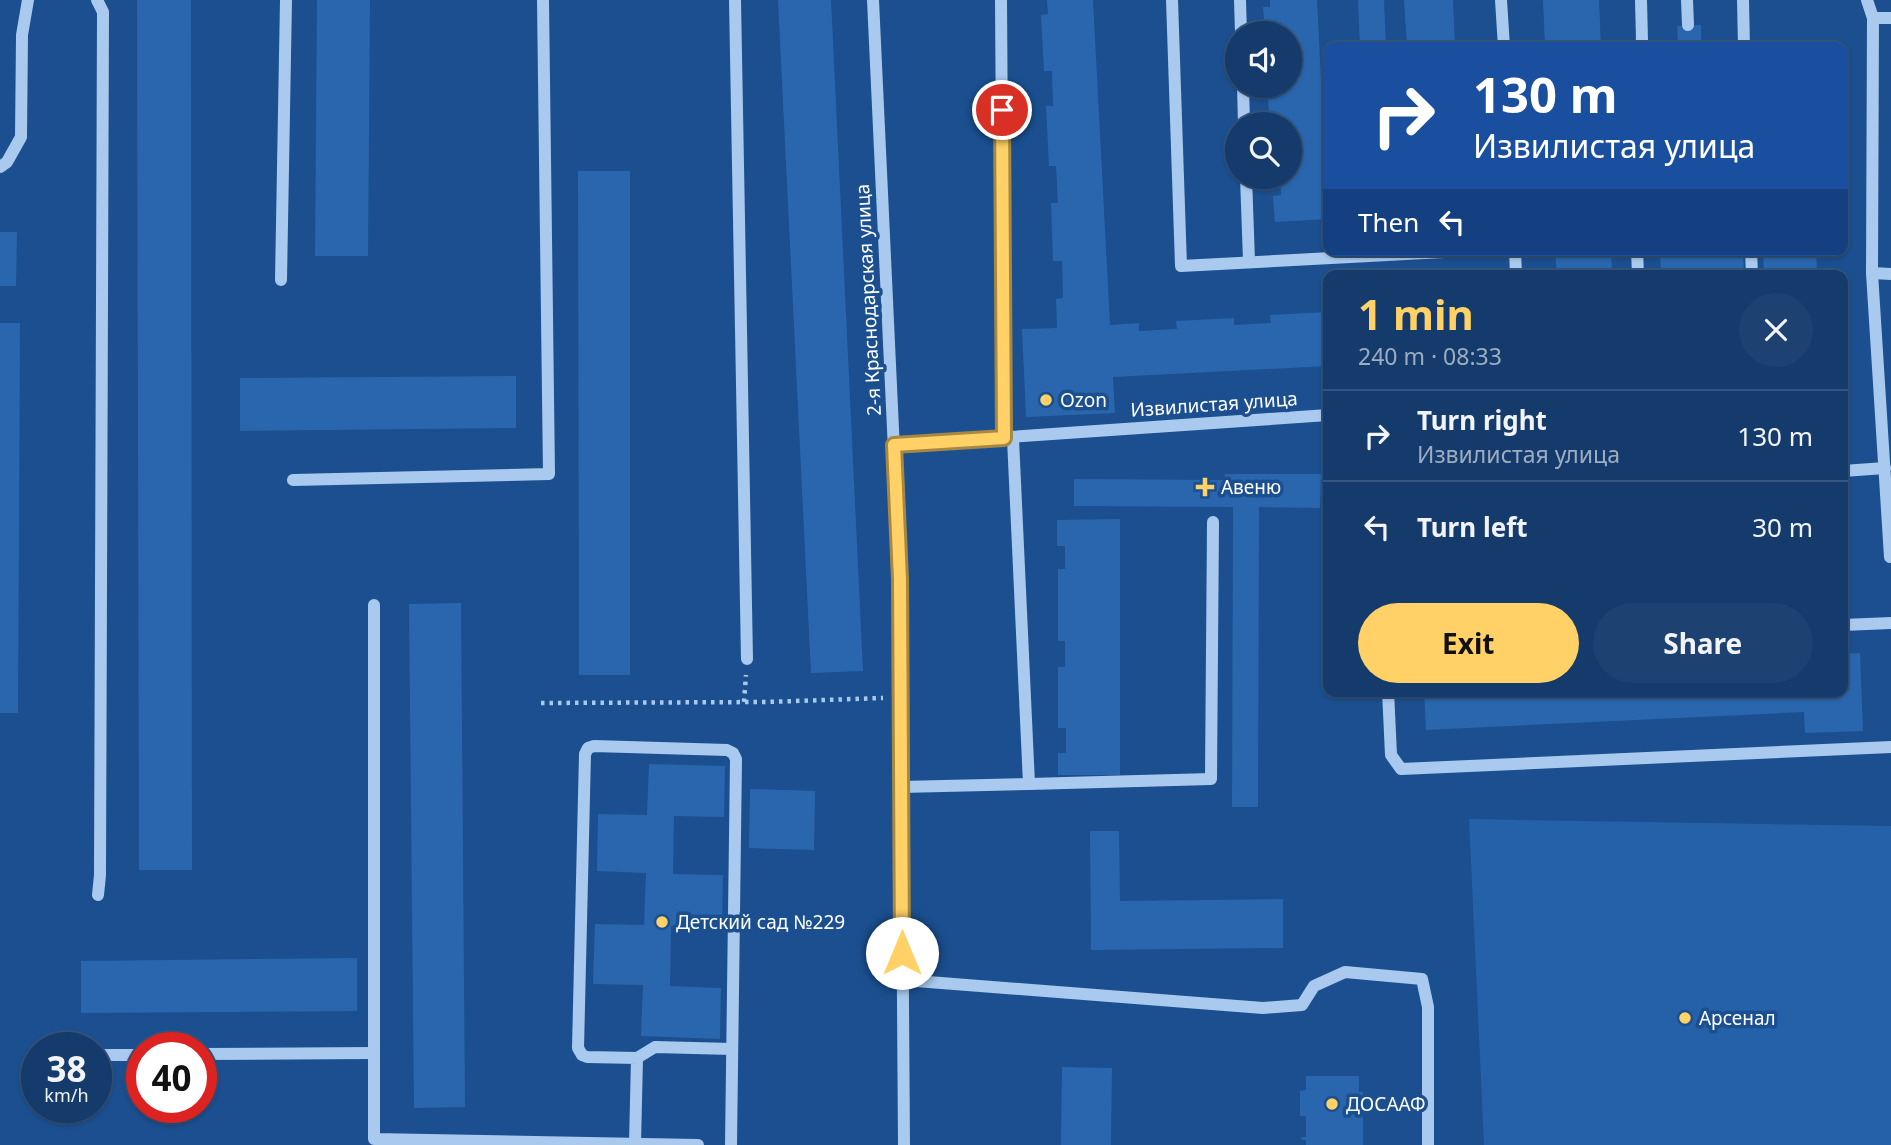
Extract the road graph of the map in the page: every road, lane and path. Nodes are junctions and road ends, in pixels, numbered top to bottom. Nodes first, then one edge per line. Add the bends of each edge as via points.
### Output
1 (28, 0) edge
2 (97, 0) edge
3 (286, 0) edge
4 (543, 0) edge
5 (735, 0) edge
6 (873, 0) edge
7 (1001, 0) edge
8 (1171, 0) edge
9 (1240, 0) edge
10 (1501, 0) edge
11 (1642, 0) edge
12 (1687, 0) edge
13 (1743, 0) edge
14 (1867, 0) edge
15 (1873, 18) junction
16 (1891, 18) edge
17 (1241, 21) edge
18 (1688, 25) dead end
19 (1504, 42) edge
20 (1641, 42) edge
21 (1744, 42) edge
22 (0, 167) edge
23 (1246, 189) edge
24 (1355, 256) edge
25 (1249, 261) junction
26 (1872, 272) junction
27 (1891, 274) edge
28 (281, 280) dead end
29 (1323, 415) edge
30 (1008, 438) junction
31 (894, 445) junction
32 (1885, 468) junction
33 (1848, 471) edge
34 (293, 480) dead end
35 (1213, 522) dead end
36 (1891, 557) edge
37 (1891, 567) edge
38 (374, 606) dead end
39 (1891, 623) edge
40 (1848, 625) edge
41 (747, 659) dead end
42 (901, 697) junction
43 (1388, 697) edge
44 (541, 703) dead end
45 (1891, 747) edge
46 (1029, 784) junction
47 (901, 787) junction
48 (98, 895) dead end
49 (903, 980) junction
50 (732, 1049) junction
51 (374, 1053) junction
52 (217, 1054) edge
53 (637, 1058) junction
54 (635, 1144) edge
55 (698, 1145) edge
56 (730, 1145) edge
57 (904, 1145) edge
58 (1428, 1145) edge

1 - 22 street via 22,35 22,137
2 - 48 street via 103,12
3 - 28 street
4 - 34 street via 550,474
5 - 41 street
6 - 31 street, 2-я Краснодарская улица
7 - 30 street
8 - 25 street via 1181,265
9 - 17 street
10 - 19 street
11 - 20 street
12 - 18 street
13 - 21 street
14 - 15 street
15 - 16 street
15 - 26 street
23 - 25 street
24 - 25 street
26 - 27 street
26 - 32 street
29 - 30 street, Извилистая улица
30 - 31 street, Извилистая улица
30 - 46 street
31 - 42 street, 2-я Краснодарская улица
32 - 33 street
32 - 36 street
35 - 46 street via 1211,779
36 - 37 street
38 - 51 street
39 - 40 street
42 - 44 path
42 - 47 street, 2-я Краснодарская улица
43 - 45 street via 1391,755 1401,769
46 - 47 street
47 - 49 street, 2-я Краснодарская улица
49 - 57 street, 2-я Краснодарская улица
49 - 58 street via 1263,1008 1302,1005 1314,986 1345,972 1422,979 1428,1007
50 - 53 street via 655,1047
50 - 53 street via 733,752 594,746 585,754 578,1048 587,1057
50 - 56 street
51 - 52 street
51 - 54 street via 374,1139
53 - 54 street
54 - 55 street

